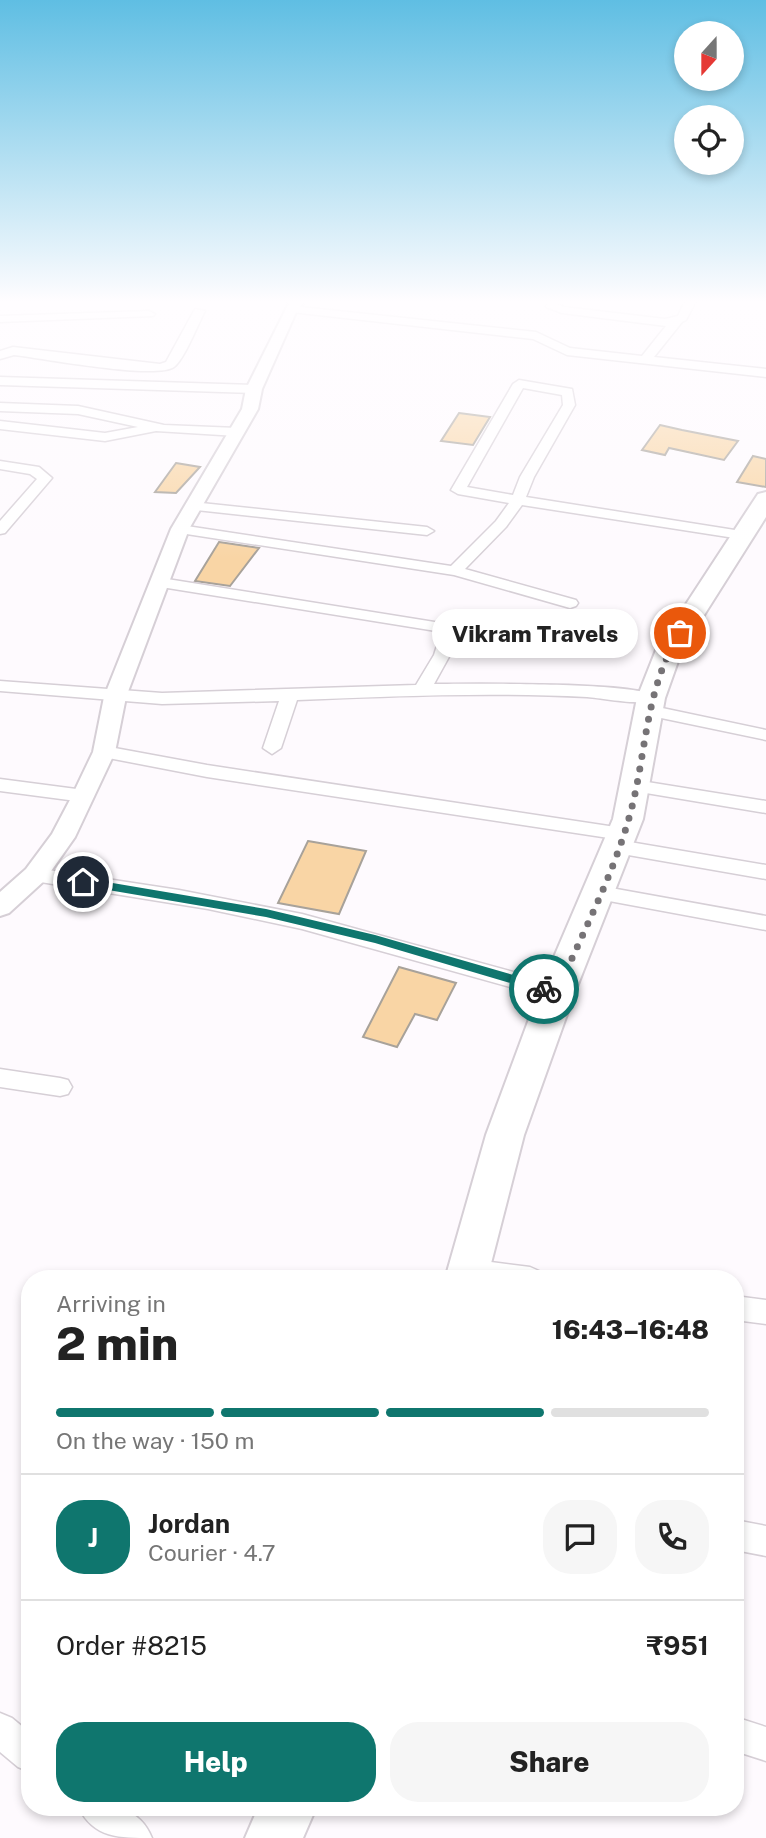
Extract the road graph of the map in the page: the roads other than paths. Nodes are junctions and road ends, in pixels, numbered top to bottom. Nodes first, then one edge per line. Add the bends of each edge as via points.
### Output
1 (183, 387) edge
2 (517, 387) edge
3 (536, 387) edge
4 (254, 389) joint
5 (0, 407) edge
6 (0, 425) edge
7 (157, 427) junction
8 (237, 432) junction
9 (0, 465) edge
10 (766, 499) edge
11 (518, 500) junction
12 (192, 506) junction
13 (180, 529) junction
14 (0, 530) edge
15 (427, 531) dead end
16 (741, 535) junction
17 (455, 571) junction
18 (161, 583) junction
19 (570, 603) dead end
20 (0, 686) edge
21 (423, 688) junction
22 (290, 694) junction
23 (114, 697) junction
24 (650, 704) junction
25 (766, 735) edge
26 (272, 748) dead end
27 (104, 752) junction
28 (0, 785) edge
29 (635, 786) junction
30 (84, 796) junction
31 (766, 807) edge
32 (620, 841) junction
33 (766, 872) edge
34 (35, 875) junction
35 (600, 893) junction
36 (0, 907) edge
37 (766, 923) edge
38 (557, 992) junction
39 (0, 1078) edge
40 (60, 1087) dead end
41 (468, 1270) edge
42 (744, 1309) edge
43 (766, 1312) edge
44 (744, 1537) edge
45 (766, 1541) edge
46 (0, 1730) edge
47 (744, 1737) edge
48 (766, 1744) edge
49 (21, 1748) edge
50 (107, 1816) edge
51 (284, 1816) edge
52 (134, 1838) edge
53 (273, 1838) edge

1 - 4 street
2 - 11 street via 458,490
3 - 11 street via 568,392 569,405
4 - 8 street via 250,409
5 - 7 street via 78,410
6 - 7 street via 105,437
7 - 8 street
8 - 12 street
9 - 14 street via 34,470 45,481
10 - 16 main road
11 - 16 street
11 - 17 street
12 - 13 street
12 - 15 street
13 - 17 street
13 - 18 street
16 - 24 main road via 669,650
17 - 19 street
18 - 21 street via 441,627 448,636
18 - 23 street
20 - 23 street
21 - 22 street
21 - 24 street via 568,692
22 - 23 street
22 - 26 street
23 - 27 street
24 - 25 street
24 - 29 main road
27 - 30 street
27 - 32 street
28 - 30 street
29 - 31 street
29 - 32 main road
30 - 34 street via 63,837
32 - 33 street
32 - 35 main road
34 - 36 street
34 - 38 street via 266,913
35 - 37 street
35 - 38 main road
38 - 41 main road via 505,1135
39 - 40 street
42 - 43 street
44 - 45 street
46 - 49 street
47 - 48 street
50 - 52 street
51 - 53 main road

